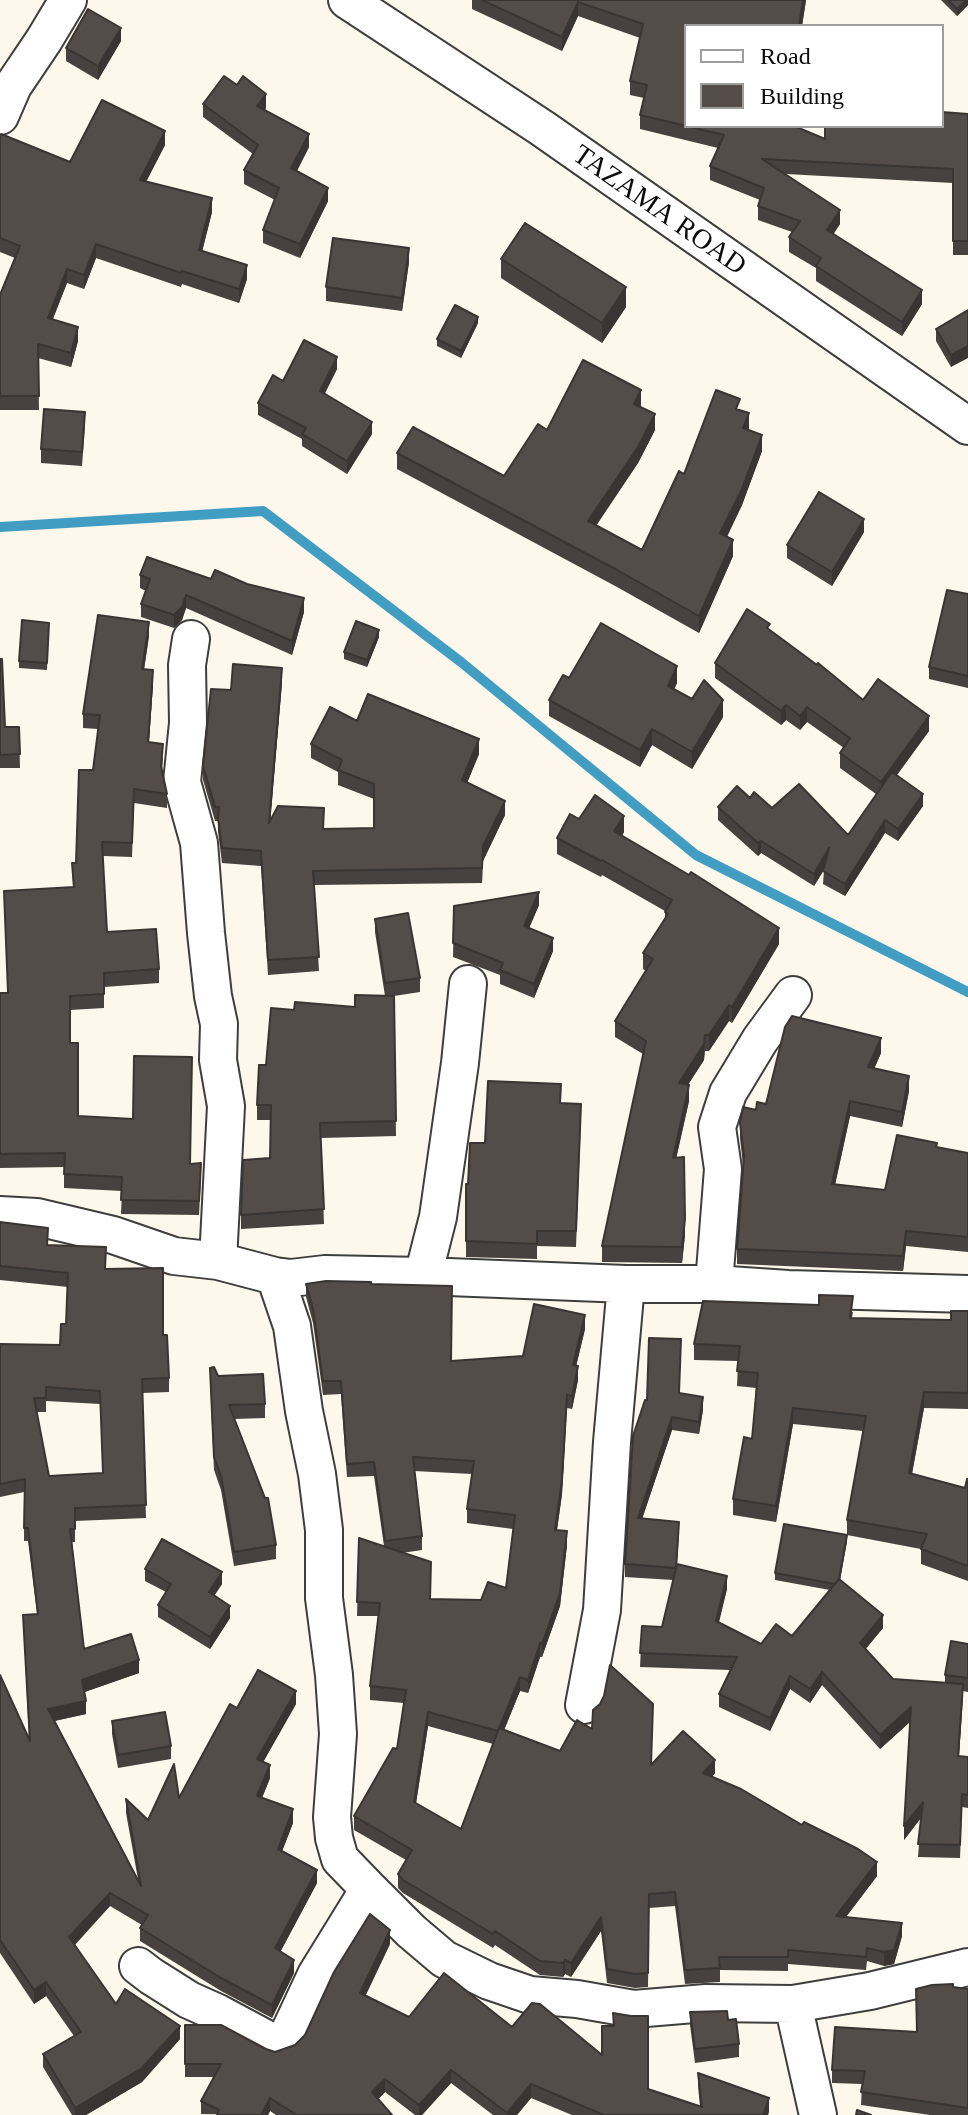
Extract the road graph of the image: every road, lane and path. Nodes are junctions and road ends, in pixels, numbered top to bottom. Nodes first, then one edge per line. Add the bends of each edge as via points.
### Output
1 (68, 0) edge
2 (347, 0) edge
3 (0, 116) edge
4 (968, 426) edge
5 (191, 639) dead end
6 (468, 984) dead end
7 (793, 995) dead end
8 (0, 1215) edge
9 (218, 1261) junction
10 (275, 1276) junction
11 (423, 1276) junction
12 (626, 1284) junction
13 (714, 1284) junction
14 (968, 1294) edge
15 (584, 1705) dead end
16 (369, 1889) junction
17 (138, 1966) dead end
18 (968, 1967) edge
19 (793, 2004) junction
20 (818, 2115) edge

1 - 3 street
2 - 4 street, TAZAMA ROAD via 542,128
5 - 9 street via 182,782 199,843 226,1106
6 - 11 street via 438,1217
7 - 13 street via 728,1093 717,1127 723,1169
8 - 9 street via 37,1217 174,1256
9 - 10 street
10 - 11 street
10 - 16 street via 292,1326 324,1530 324,1598 338,1734 334,1838 340,1859
11 - 12 street
12 - 13 street
12 - 15 street via 602,1610
13 - 14 street
16 - 17 street via 316,1975 286,2039 276,2044 189,2000
16 - 19 street via 444,1959 530,1995 634,2009
18 - 19 street
19 - 20 street

